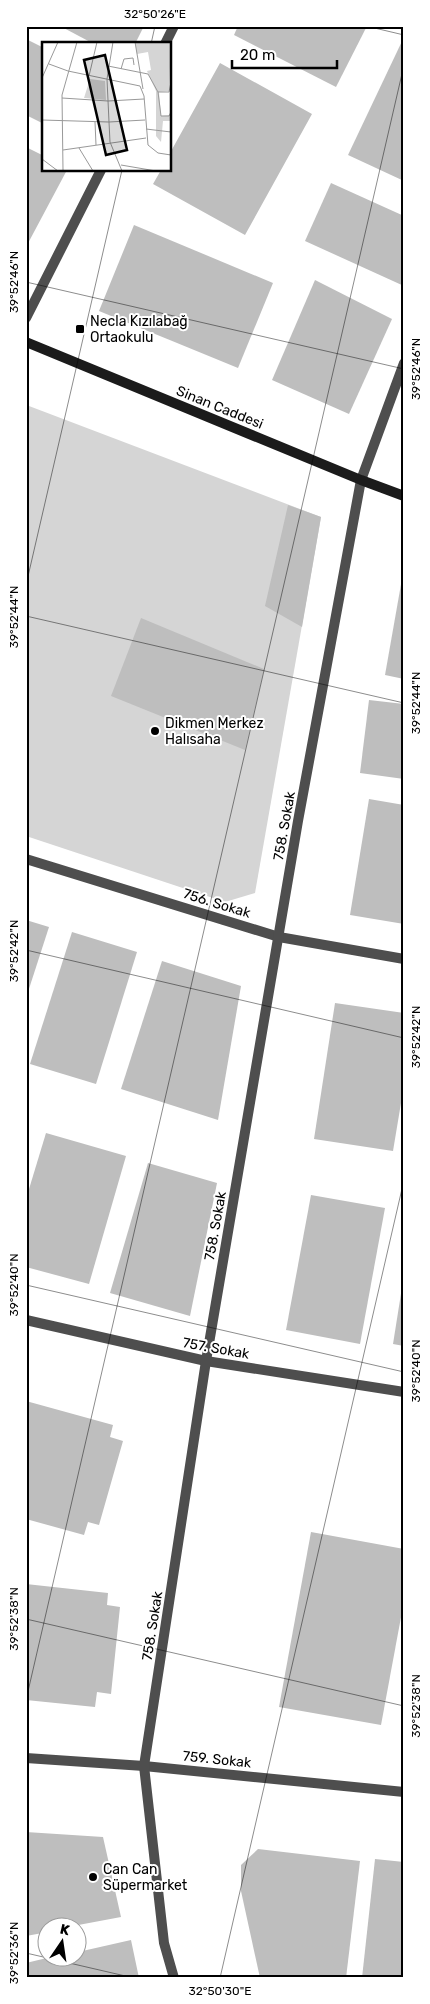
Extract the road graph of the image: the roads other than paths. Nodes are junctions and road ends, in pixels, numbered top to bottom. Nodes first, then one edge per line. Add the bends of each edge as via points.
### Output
1 (174, 26) edge
2 (166, 42) edge
3 (100, 171) edge
4 (26, 318) edge
5 (26, 342) edge
6 (404, 362) edge
7 (361, 480) junction
8 (404, 496) edge
9 (26, 859) edge
10 (279, 937) junction
11 (404, 959) edge
12 (26, 1320) edge
13 (206, 1361) junction
14 (404, 1392) edge
15 (26, 1758) edge
16 (144, 1766) junction
17 (404, 1792) edge
18 (174, 1978) edge

1 - 2 street
3 - 4 street
5 - 7 main road, Sinan Caddesi
6 - 7 street, 758. Sokak
7 - 8 main road, Sinan Caddesi
7 - 10 street, 758. Sokak
9 - 10 street, 756. Sokak
10 - 11 street, 756. Sokak
10 - 13 street, 758. Sokak
12 - 13 street, 757. Sokak
13 - 14 street, 757. Sokak
13 - 16 street, 758. Sokak
15 - 16 street, 759. Sokak
16 - 17 street, 759. Sokak
16 - 18 street, 758. Sokak via 164,1943

